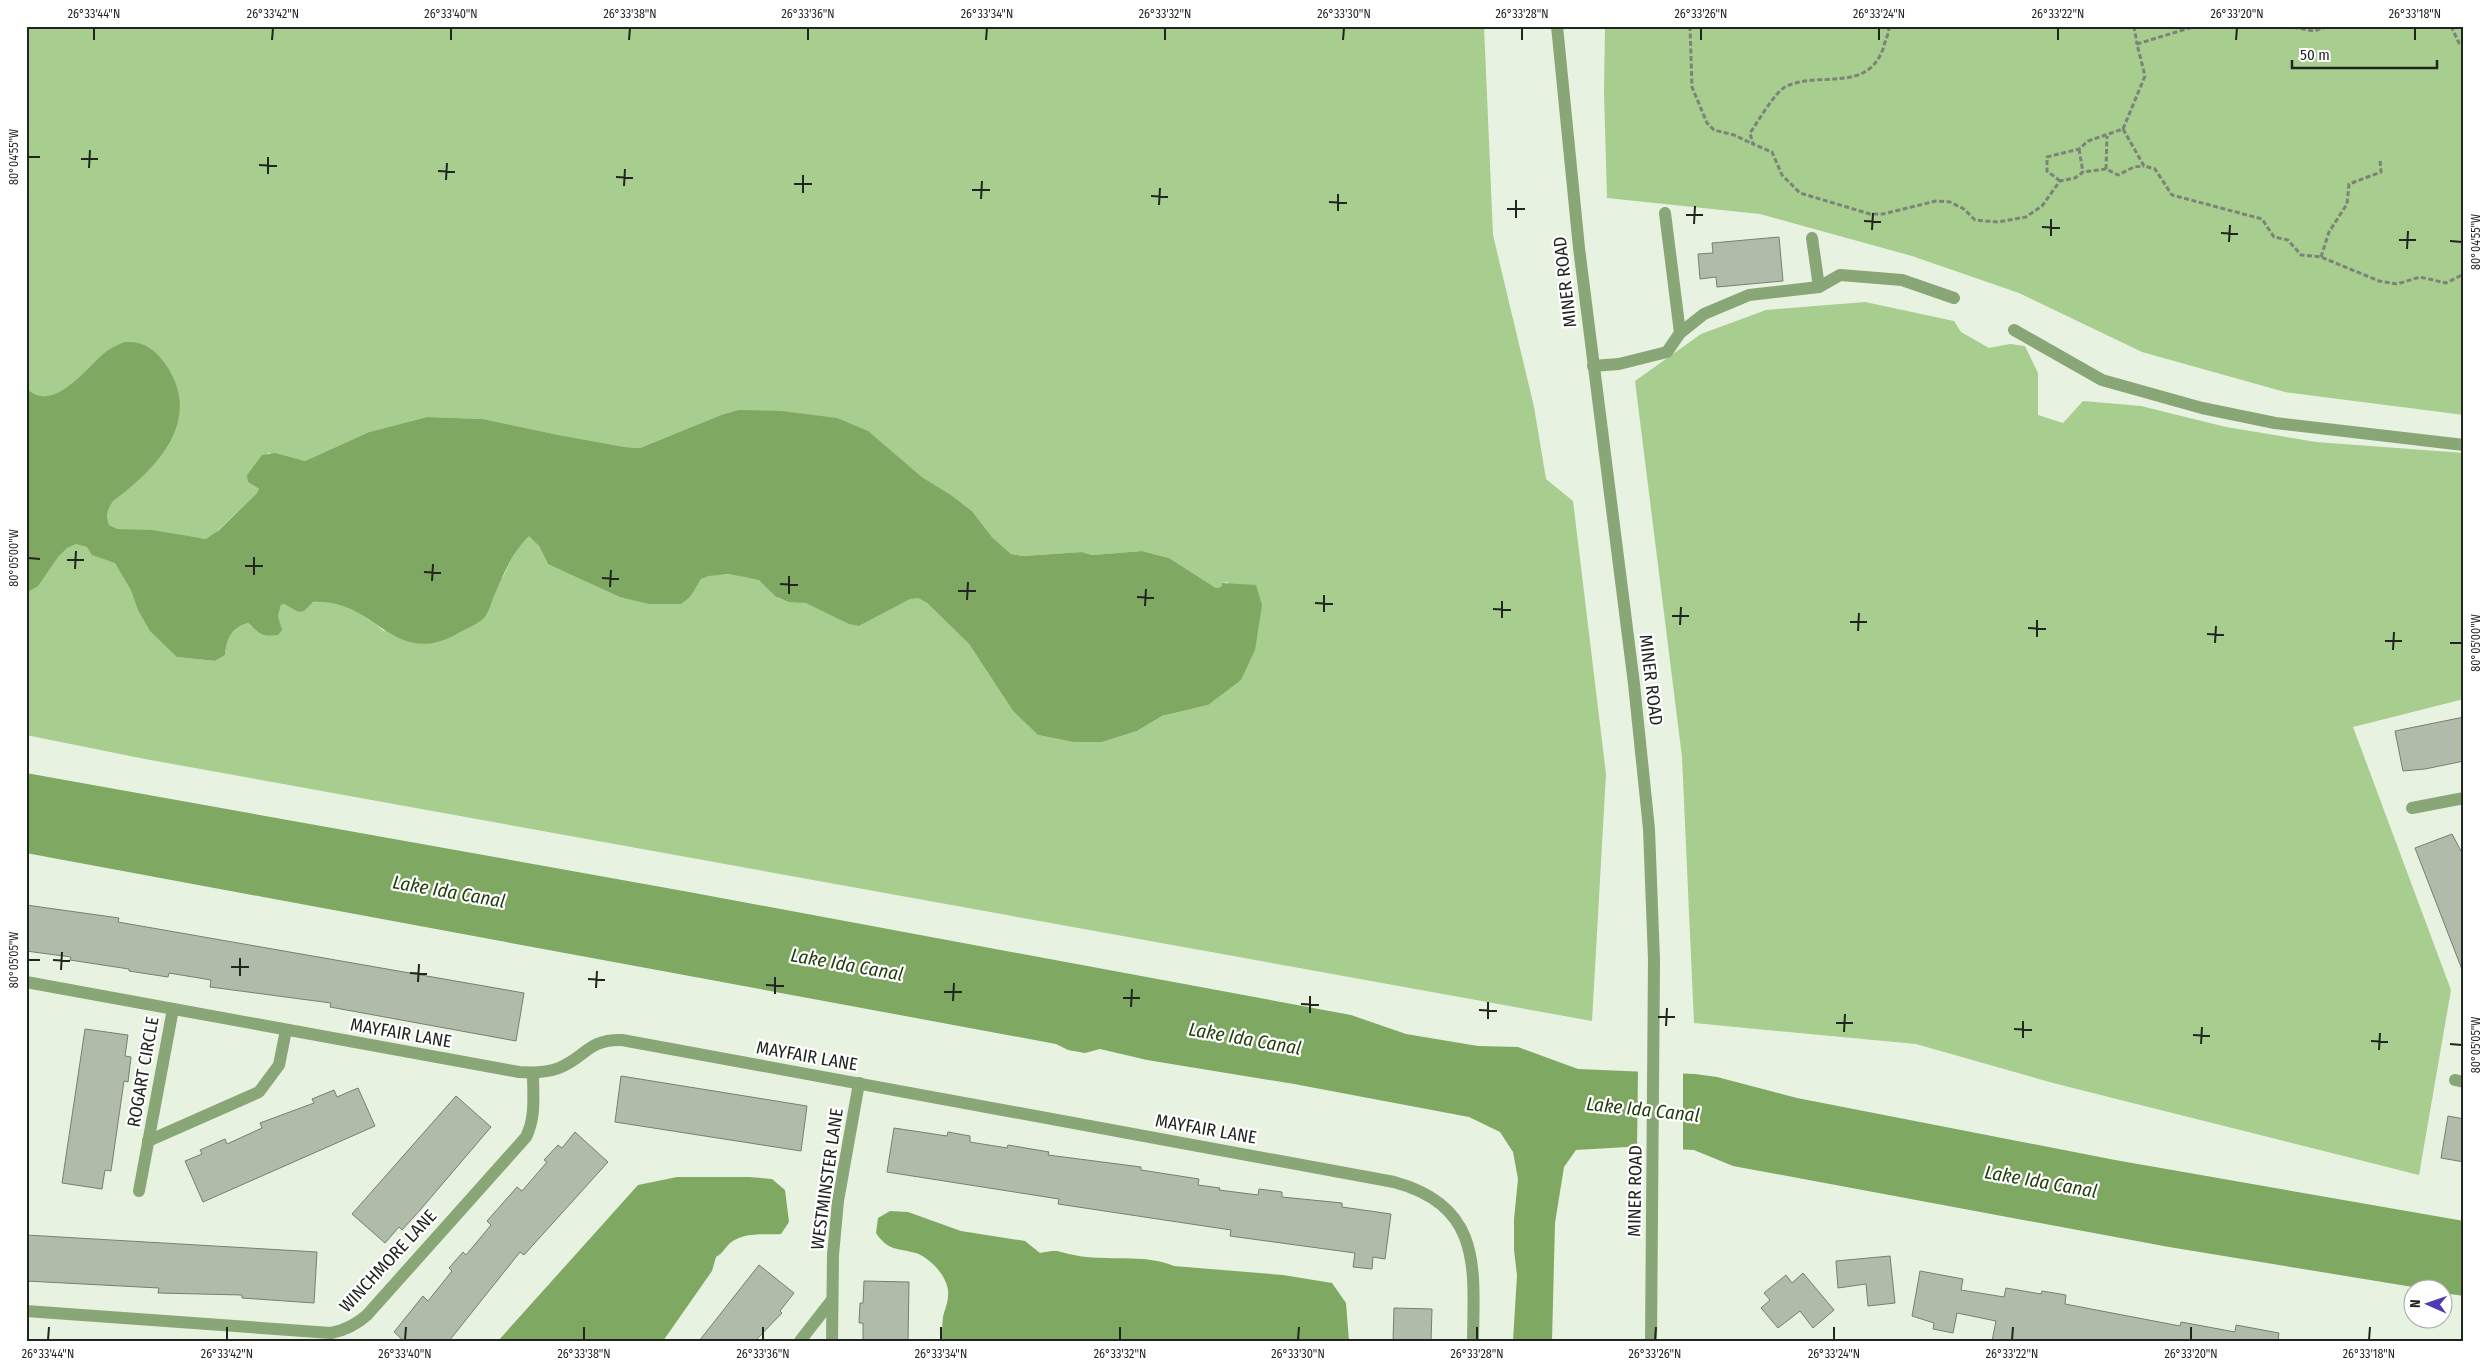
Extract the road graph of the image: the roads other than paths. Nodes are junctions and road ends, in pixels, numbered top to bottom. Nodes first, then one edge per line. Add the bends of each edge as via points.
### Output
1 (1557, 26) edge
2 (1665, 213) dead end
3 (1812, 238) dead end
4 (1819, 288) junction
5 (1954, 298) dead end
6 (2014, 330) dead end
7 (1680, 333) junction
8 (1593, 366) junction
9 (2464, 445) edge
10 (2464, 798) edge
11 (2412, 808) dead end
12 (26, 982) edge
13 (172, 1008) junction
14 (286, 1030) junction
15 (533, 1073) junction
16 (859, 1083) junction
17 (148, 1141) junction
18 (139, 1191) dead end
19 (832, 1300) junction
20 (26, 1311) edge
21 (800, 1341) edge
22 (832, 1341) edge
23 (1473, 1341) edge
24 (1651, 1341) edge

1 - 8 street, MINER ROAD via 1569,164
2 - 7 street
3 - 4 street
4 - 5 street via 1840,275 1902,280
4 - 7 street via 1749,295 1704,314
6 - 9 street via 2102,380 2202,408 2275,423
7 - 8 street via 1667,352 1619,364
8 - 24 street, MINER ROAD via 1645,786 1654,920
10 - 11 street
12 - 13 street, MAYFAIR LANE
13 - 14 street, MAYFAIR LANE
13 - 17 street, ROGART CIRCLE
14 - 15 street, MAYFAIR LANE
14 - 17 street, ROGART CIRCLE via 280,1065 259,1092
15 - 16 street, MAYFAIR LANE via 559,1068 594,1044 622,1040
15 - 20 street, WINCHMORE LANE via 534,1111 526,1137 367,1315 344,1330 331,1333
16 - 19 street, WESTMINSTER LANE via 838,1200
16 - 23 street, MAYFAIR LANE via 1409,1186 1424,1192 1448,1211 1465,1238 1474,1268
17 - 18 street, ROGART CIRCLE
19 - 21 street
19 - 22 street, WESTMINSTER LANE

